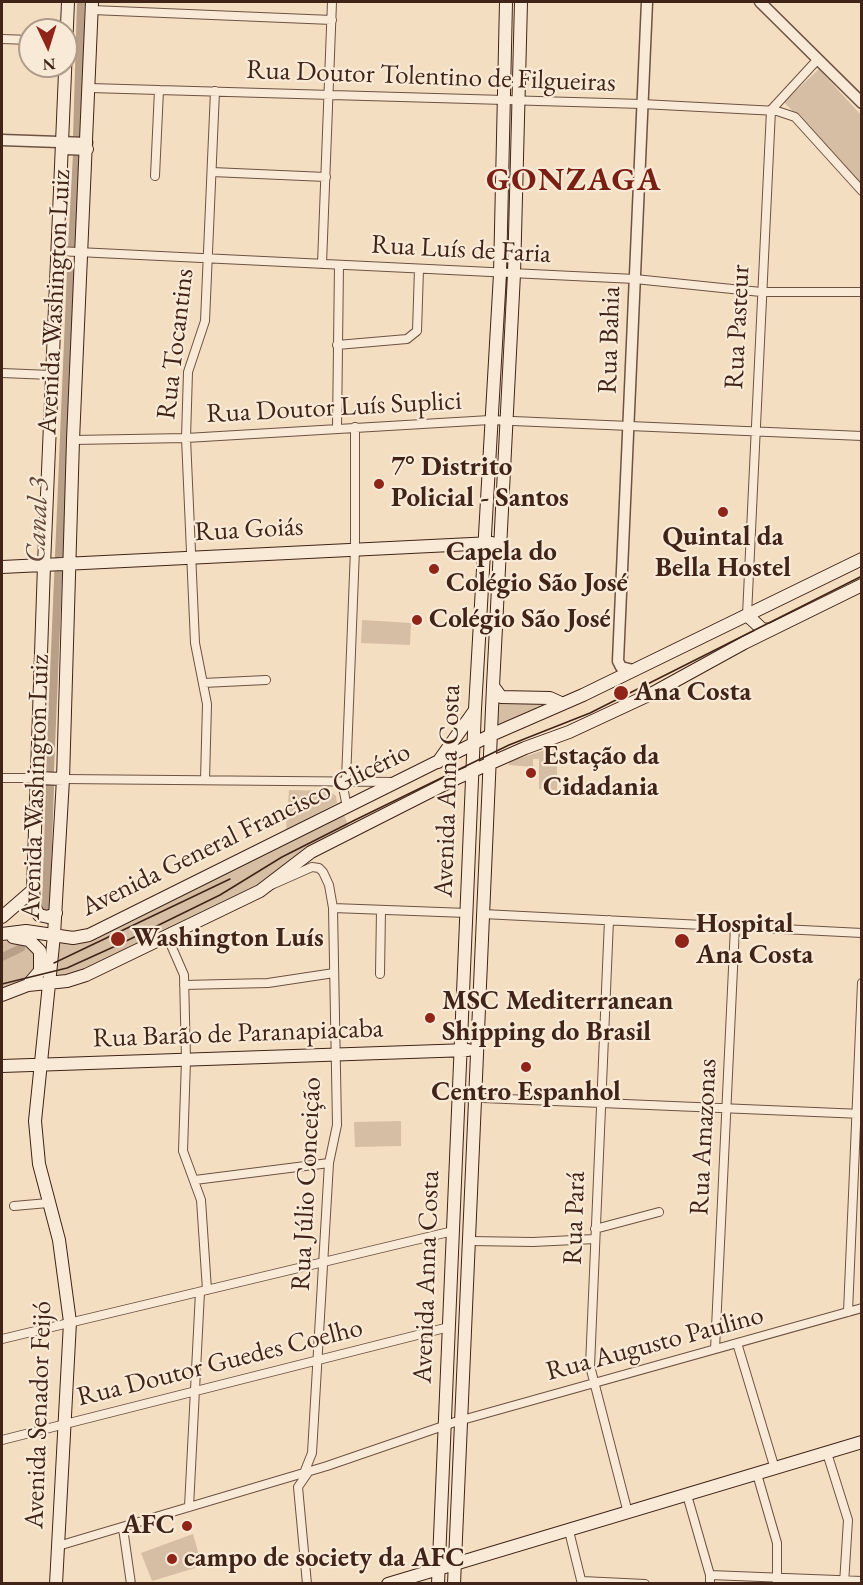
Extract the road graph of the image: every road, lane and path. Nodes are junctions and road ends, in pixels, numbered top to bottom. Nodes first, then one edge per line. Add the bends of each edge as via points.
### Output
1 (68, 2) edge
2 (332, 2) edge
3 (506, 2) edge
4 (521, 2) edge
5 (647, 2) edge
6 (760, 2) edge
7 (92, 6) edge
8 (68, 18) edge
9 (332, 20) junction
10 (2, 39) edge
11 (18, 40) edge
12 (818, 58) junction
13 (66, 78) edge
14 (90, 88) junction
15 (159, 90) junction
16 (215, 91) junction
17 (330, 94) junction
18 (860, 100) edge
19 (505, 101) junction
20 (519, 101) junction
21 (642, 104) junction
22 (771, 110) junction
23 (2, 140) edge
24 (63, 145) junction
25 (87, 146) junction
26 (212, 172) junction
27 (155, 176) dead end
28 (326, 177) junction
29 (861, 191) edge
30 (57, 251) junction
31 (82, 252) junction
32 (208, 259) junction
33 (322, 264) junction
34 (339, 265) junction
35 (419, 269) junction
36 (500, 274) junction
37 (514, 274) junction
38 (635, 279) junction
39 (761, 292) junction
40 (861, 292) edge
41 (338, 345) junction
42 (2, 373) edge
43 (51, 375) junction
44 (497, 421) junction
45 (355, 427) junction
46 (337, 428) junction
47 (628, 428) junction
48 (754, 433) junction
49 (861, 436) edge
50 (186, 438) junction
51 (72, 440) junction
52 (500, 543) junction
53 (484, 544) junction
54 (355, 549) junction
55 (192, 557) junction
56 (861, 559) edge
57 (56, 563) junction
58 (2, 567) edge
59 (861, 585) edge
60 (747, 615) junction
61 (769, 630) junction
62 (633, 670) junction
63 (266, 681) dead end
64 (203, 684) junction
65 (492, 686) junction
66 (561, 703) junction
67 (475, 709) junction
68 (491, 735) junction
69 (474, 744) junction
70 (490, 763) junction
71 (437, 764) junction
72 (473, 771) junction
73 (2, 778) edge
74 (41, 778) junction
75 (60, 779) junction
76 (205, 780) junction
77 (349, 780) junction
78 (399, 783) junction
79 (443, 785) junction
80 (472, 793) junction
81 (347, 807) junction
82 (363, 825) junction
83 (469, 879) junction
84 (269, 886) junction
85 (33, 890) junction
86 (333, 908) junction
87 (381, 910) junction
88 (467, 913) junction
89 (483, 914) junction
90 (55, 916) junction
91 (2, 917) edge
92 (609, 920) junction
93 (735, 926) junction
94 (861, 933) edge
95 (2, 936) edge
96 (167, 936) junction
97 (51, 938) junction
98 (82, 938) junction
99 (334, 974) junction
100 (380, 974) dead end
101 (49, 982) junction
102 (861, 983) edge
103 (28, 985) junction
104 (184, 985) junction
105 (2, 995) edge
106 (47, 1000) joint
107 (477, 1050) junction
108 (461, 1051) junction
109 (335, 1057) junction
110 (186, 1060) junction
111 (42, 1065) junction
112 (2, 1066) edge
113 (459, 1097) junction
114 (475, 1098) junction
115 (601, 1102) junction
116 (727, 1107) junction
117 (859, 1114) edge
118 (329, 1163) junction
119 (195, 1180) junction
120 (48, 1203) junction
121 (14, 1206) dead end
122 (659, 1212) dead end
123 (596, 1229) junction
124 (453, 1231) junction
125 (595, 1239) junction
126 (469, 1240) junction
127 (325, 1262) junction
128 (203, 1291) junction
129 (861, 1308) edge
130 (848, 1312) junction
131 (70, 1322) junction
132 (449, 1327) junction
133 (2, 1339) edge
134 (737, 1343) junction
135 (715, 1349) junction
136 (317, 1360) junction
137 (593, 1382) junction
138 (194, 1392) junction
139 (461, 1421) junction
140 (65, 1424) junction
141 (445, 1428) junction
142 (2, 1440) edge
143 (861, 1442) edge
144 (312, 1453) junction
145 (827, 1453) junction
146 (327, 1466) junction
147 (775, 1469) junction
148 (307, 1472) junction
149 (757, 1474) junction
150 (281, 1480) junction
151 (298, 1487) junction
152 (687, 1495) junction
153 (189, 1507) junction
154 (628, 1513) junction
155 (123, 1528) junction
156 (568, 1531) junction
157 (58, 1546) junction
158 (447, 1568) junction
159 (710, 1579) edge
160 (777, 1581) edge
161 (861, 1581) edge
162 (582, 1582) edge
163 (844, 1582) edge
164 (56, 1584) edge
165 (130, 1584) edge
166 (307, 1584) edge
167 (388, 1584) edge
168 (438, 1584) edge
169 (454, 1584) edge
170 (645, 1584) edge

1 - 8 main road, Avenida Washington Luiz
2 - 9 street
3 - 19 main road, Avenida Anna Costa
4 - 20 main road, Avenida Anna Costa
5 - 21 street, Rua Bahia
6 - 12 street
7 - 9 street
7 - 14 main road, Avenida Washington Luiz
9 - 17 street
10 - 11 street
12 - 18 street
12 - 22 street
13 - 24 main road, Avenida Washington Luiz
14 - 15 street, Rua Doutor Tolentino de Filgueiras
14 - 25 main road, Avenida Washington Luiz
15 - 16 street, Rua Doutor Tolentino de Filgueiras
15 - 27 street
16 - 17 street, Rua Doutor Tolentino de Filgueiras
16 - 26 street, Rua Tocantins
17 - 19 street, Rua Doutor Tolentino de Filgueiras
17 - 28 street
19 - 20 street, Rua Doutor Tolentino de Filgueiras
19 - 36 main road, Avenida Anna Costa
20 - 21 street, Rua Doutor Tolentino de Filgueiras
20 - 37 main road, Avenida Anna Costa
21 - 22 street, Rua Doutor Tolentino de Filgueiras
21 - 38 street, Rua Bahia
22 - 29 street, Rua Doutor Tolentino de Filgueiras via 795,117
22 - 39 street, Rua Pasteur
23 - 24 street
24 - 25 main road
24 - 30 main road, Avenida Washington Luiz
25 - 31 main road, Avenida Washington Luiz
26 - 28 street
26 - 32 street, Rua Tocantins
28 - 33 street
30 - 31 street, Rua Luís de Faria
30 - 43 main road, Avenida Washington Luiz
31 - 32 street, Rua Luís de Faria
31 - 51 main road, Avenida Washington Luiz
32 - 33 street, Rua Luís de Faria
32 - 50 street, Rua Tocantins via 206,321 188,372
33 - 34 street, Rua Luís de Faria
34 - 35 street, Rua Luís de Faria
34 - 41 street
35 - 36 street, Rua Luís de Faria
35 - 41 street via 417,331 407,339
36 - 37 street, Rua Luís de Faria
36 - 44 main road, Avenida Anna Costa
37 - 38 street, Rua Luís de Faria
37 - 44 main road, Avenida Anna Costa
38 - 39 street, Rua Luís de Faria
38 - 47 street, Rua Bahia
39 - 40 street, Rua Luís de Faria
39 - 48 street, Rua Pasteur
41 - 46 street
42 - 43 street
43 - 57 main road, Avenida Washington Luiz
44 - 45 street, Rua Doutor Luís Suplici
44 - 47 street, Rua Doutor Luís Suplici
44 - 52 main road, Avenida Anna Costa
44 - 53 main road, Avenida Anna Costa
45 - 46 street, Rua Doutor Luís Suplici
45 - 54 street
46 - 50 street, Rua Doutor Luís Suplici
47 - 48 street, Rua Doutor Luís Suplici
47 - 62 street, Rua Bahia via 618,663 623,669
48 - 49 street, Rua Doutor Luís Suplici
48 - 60 street, Rua Pasteur
50 - 51 street, Rua Doutor Luís Suplici
50 - 55 street, Rua Tocantins
51 - 57 main road, Avenida Washington Luiz
52 - 53 main road, Rua Goiás
52 - 65 main road, Avenida Anna Costa
53 - 54 main road, Rua Goiás
53 - 67 main road, Avenida Anna Costa
54 - 55 main road, Rua Goiás
54 - 77 street
55 - 57 main road, Rua Goiás
55 - 64 street, Rua Tocantins via 195,643
56 - 60 main road, Avenida General Francisco Glicério
57 - 58 main road, Rua Goiás
57 - 74 main road, Avenida Washington Luiz
57 - 75 main road, Avenida Washington Luiz
59 - 61 main road, Avenida General Francisco Glicério
60 - 61 main road
60 - 62 main road, Avenida General Francisco Glicério
61 - 70 main road, Avenida General Francisco Glicério via 653,693
62 - 66 main road, Avenida General Francisco Glicério
63 - 64 street
64 - 76 street, Rua Tocantins via 207,704
65 - 66 main road via 501,697 550,698
65 - 68 main road, Avenida Anna Costa
66 - 68 main road, Avenida General Francisco Glicério
67 - 69 main road, Avenida Anna Costa
67 - 71 main road
68 - 69 main road, Avenida General Francisco Glicério
68 - 70 main road, Avenida Anna Costa
69 - 71 main road, Avenida General Francisco Glicério
69 - 72 main road, Avenida Anna Costa
70 - 72 main road, Avenida General Francisco Glicério
70 - 89 main road, Avenida Anna Costa
71 - 78 main road, Avenida General Francisco Glicério
72 - 79 main road, Avenida General Francisco Glicério
72 - 80 main road, Avenida Anna Costa
73 - 74 street
74 - 75 main road
74 - 85 main road, Avenida Washington Luiz
75 - 76 street
75 - 90 main road, Avenida Washington Luiz
76 - 77 street
77 - 78 street
77 - 81 street via 343,787
78 - 81 main road, Avenida General Francisco Glicério
79 - 80 main road via 462,785
79 - 82 main road, Avenida General Francisco Glicério
80 - 83 main road, Avenida Anna Costa
81 - 82 main road
81 - 98 main road, Avenida General Francisco Glicério
82 - 84 main road, Avenida General Francisco Glicério via 305,855
83 - 88 main road, Avenida Anna Costa
83 - 89 main road via 472,909
84 - 86 street, Rua Júlio Conceição via 312,867 318,868 329,885
84 - 96 main road, Avenida General Francisco Glicério
85 - 90 main road via 34,908 39,915
85 - 91 main road, Avenida Washington Luiz
86 - 87 street
86 - 99 street, Rua Júlio Conceição
87 - 88 street
87 - 100 street
88 - 108 main road, Avenida Anna Costa
89 - 92 street
89 - 107 main road, Avenida Anna Costa
90 - 97 main road, Avenida Washington Luiz
90 - 98 main road
92 - 93 street
92 - 115 street, Rua Pará
93 - 94 street
93 - 116 street, Rua Amazonas
95 - 97 main road, Avenida General Francisco Glicério via 26,931
95 - 103 main road via 26,939 40,951 40,971
96 - 101 main road, Avenida General Francisco Glicério via 82,976
96 - 104 street via 184,975
97 - 98 main road, Avenida General Francisco Glicério
97 - 101 main road, Avenida Washington Luiz
99 - 104 street via 268,983
99 - 109 street, Rua Júlio Conceição
101 - 103 main road, Avenida General Francisco Glicério
101 - 106 main road, Avenida Washington Luiz
102 - 117 street
103 - 105 main road, Avenida General Francisco Glicério
104 - 110 street
106 - 111 main road, Avenida Senador Feijó
107 - 108 main road, Rua Barão de Paranapiacaba
107 - 114 main road, Avenida Anna Costa
108 - 109 main road, Rua Barão de Paranapiacaba
108 - 113 main road, Avenida Anna Costa
109 - 110 main road, Rua Barão de Paranapiacaba
109 - 118 street, Rua Júlio Conceição via 338,1125
110 - 111 main road, Rua Barão de Paranapiacaba
110 - 119 street via 183,1152
111 - 112 main road, Rua Barão de Paranapiacaba
111 - 120 main road, Avenida Senador Feijó via 35,1132
113 - 114 street
113 - 124 main road, Avenida Anna Costa
114 - 115 street
114 - 126 main road, Avenida Anna Costa
115 - 116 street
115 - 123 street, Rua Pará
116 - 117 street
116 - 135 street, Rua Amazonas
117 - 130 street
118 - 119 street
118 - 127 street, Rua Júlio Conceição
119 - 128 street via 202,1209
120 - 121 street
120 - 131 main road, Avenida Senador Feijó via 59,1240
122 - 123 street
123 - 125 street, Rua Pará
124 - 127 street
124 - 132 main road, Avenida Anna Costa
125 - 126 street
125 - 137 street, Rua Pará via 590,1366
126 - 139 main road, Avenida Anna Costa
127 - 128 street
127 - 136 street, Rua Júlio Conceição
128 - 131 street
128 - 138 street
129 - 130 street, Rua Augusto Paulino
130 - 134 street, Rua Augusto Paulino
131 - 133 street
131 - 140 main road, Avenida Senador Feijó
132 - 136 street, Rua Doutor Guedes Coelho
132 - 141 main road, Avenida Anna Costa
134 - 135 street, Rua Augusto Paulino
134 - 147 street
135 - 137 street, Rua Augusto Paulino
136 - 138 street, Rua Doutor Guedes Coelho
136 - 144 street, Rua Júlio Conceição
137 - 139 street, Rua Augusto Paulino
137 - 154 street, Rua Pará
138 - 140 street, Rua Doutor Guedes Coelho
138 - 153 street
139 - 141 street, Rua Augusto Paulino
139 - 158 main road, Avenida Anna Costa
140 - 142 street, Rua Doutor Guedes Coelho
140 - 157 main road, Avenida Senador Feijó
141 - 146 street, Rua Augusto Paulino
141 - 158 main road, Avenida Anna Costa
143 - 145 main road
144 - 146 street
144 - 148 street, Rua Júlio Conceição
145 - 147 main road
145 - 163 street via 848,1520
146 - 148 street, Rua Augusto Paulino
147 - 149 main road
148 - 150 street, Rua Augusto Paulino
148 - 151 street, Rua Júlio Conceição
149 - 152 main road
149 - 160 street via 777,1543
150 - 151 street
150 - 153 street, Rua Augusto Paulino
151 - 166 street
152 - 154 main road
152 - 159 street
153 - 155 street, Rua Augusto Paulino
154 - 156 main road
155 - 157 street, Rua Augusto Paulino
155 - 165 street
156 - 158 main road
156 - 162 street
157 - 164 main road, Avenida Senador Feijó
158 - 167 main road
158 - 168 main road, Avenida Anna Costa
158 - 169 main road, Avenida Anna Costa
159 - 160 street
160 - 163 street
161 - 163 street
162 - 170 street

